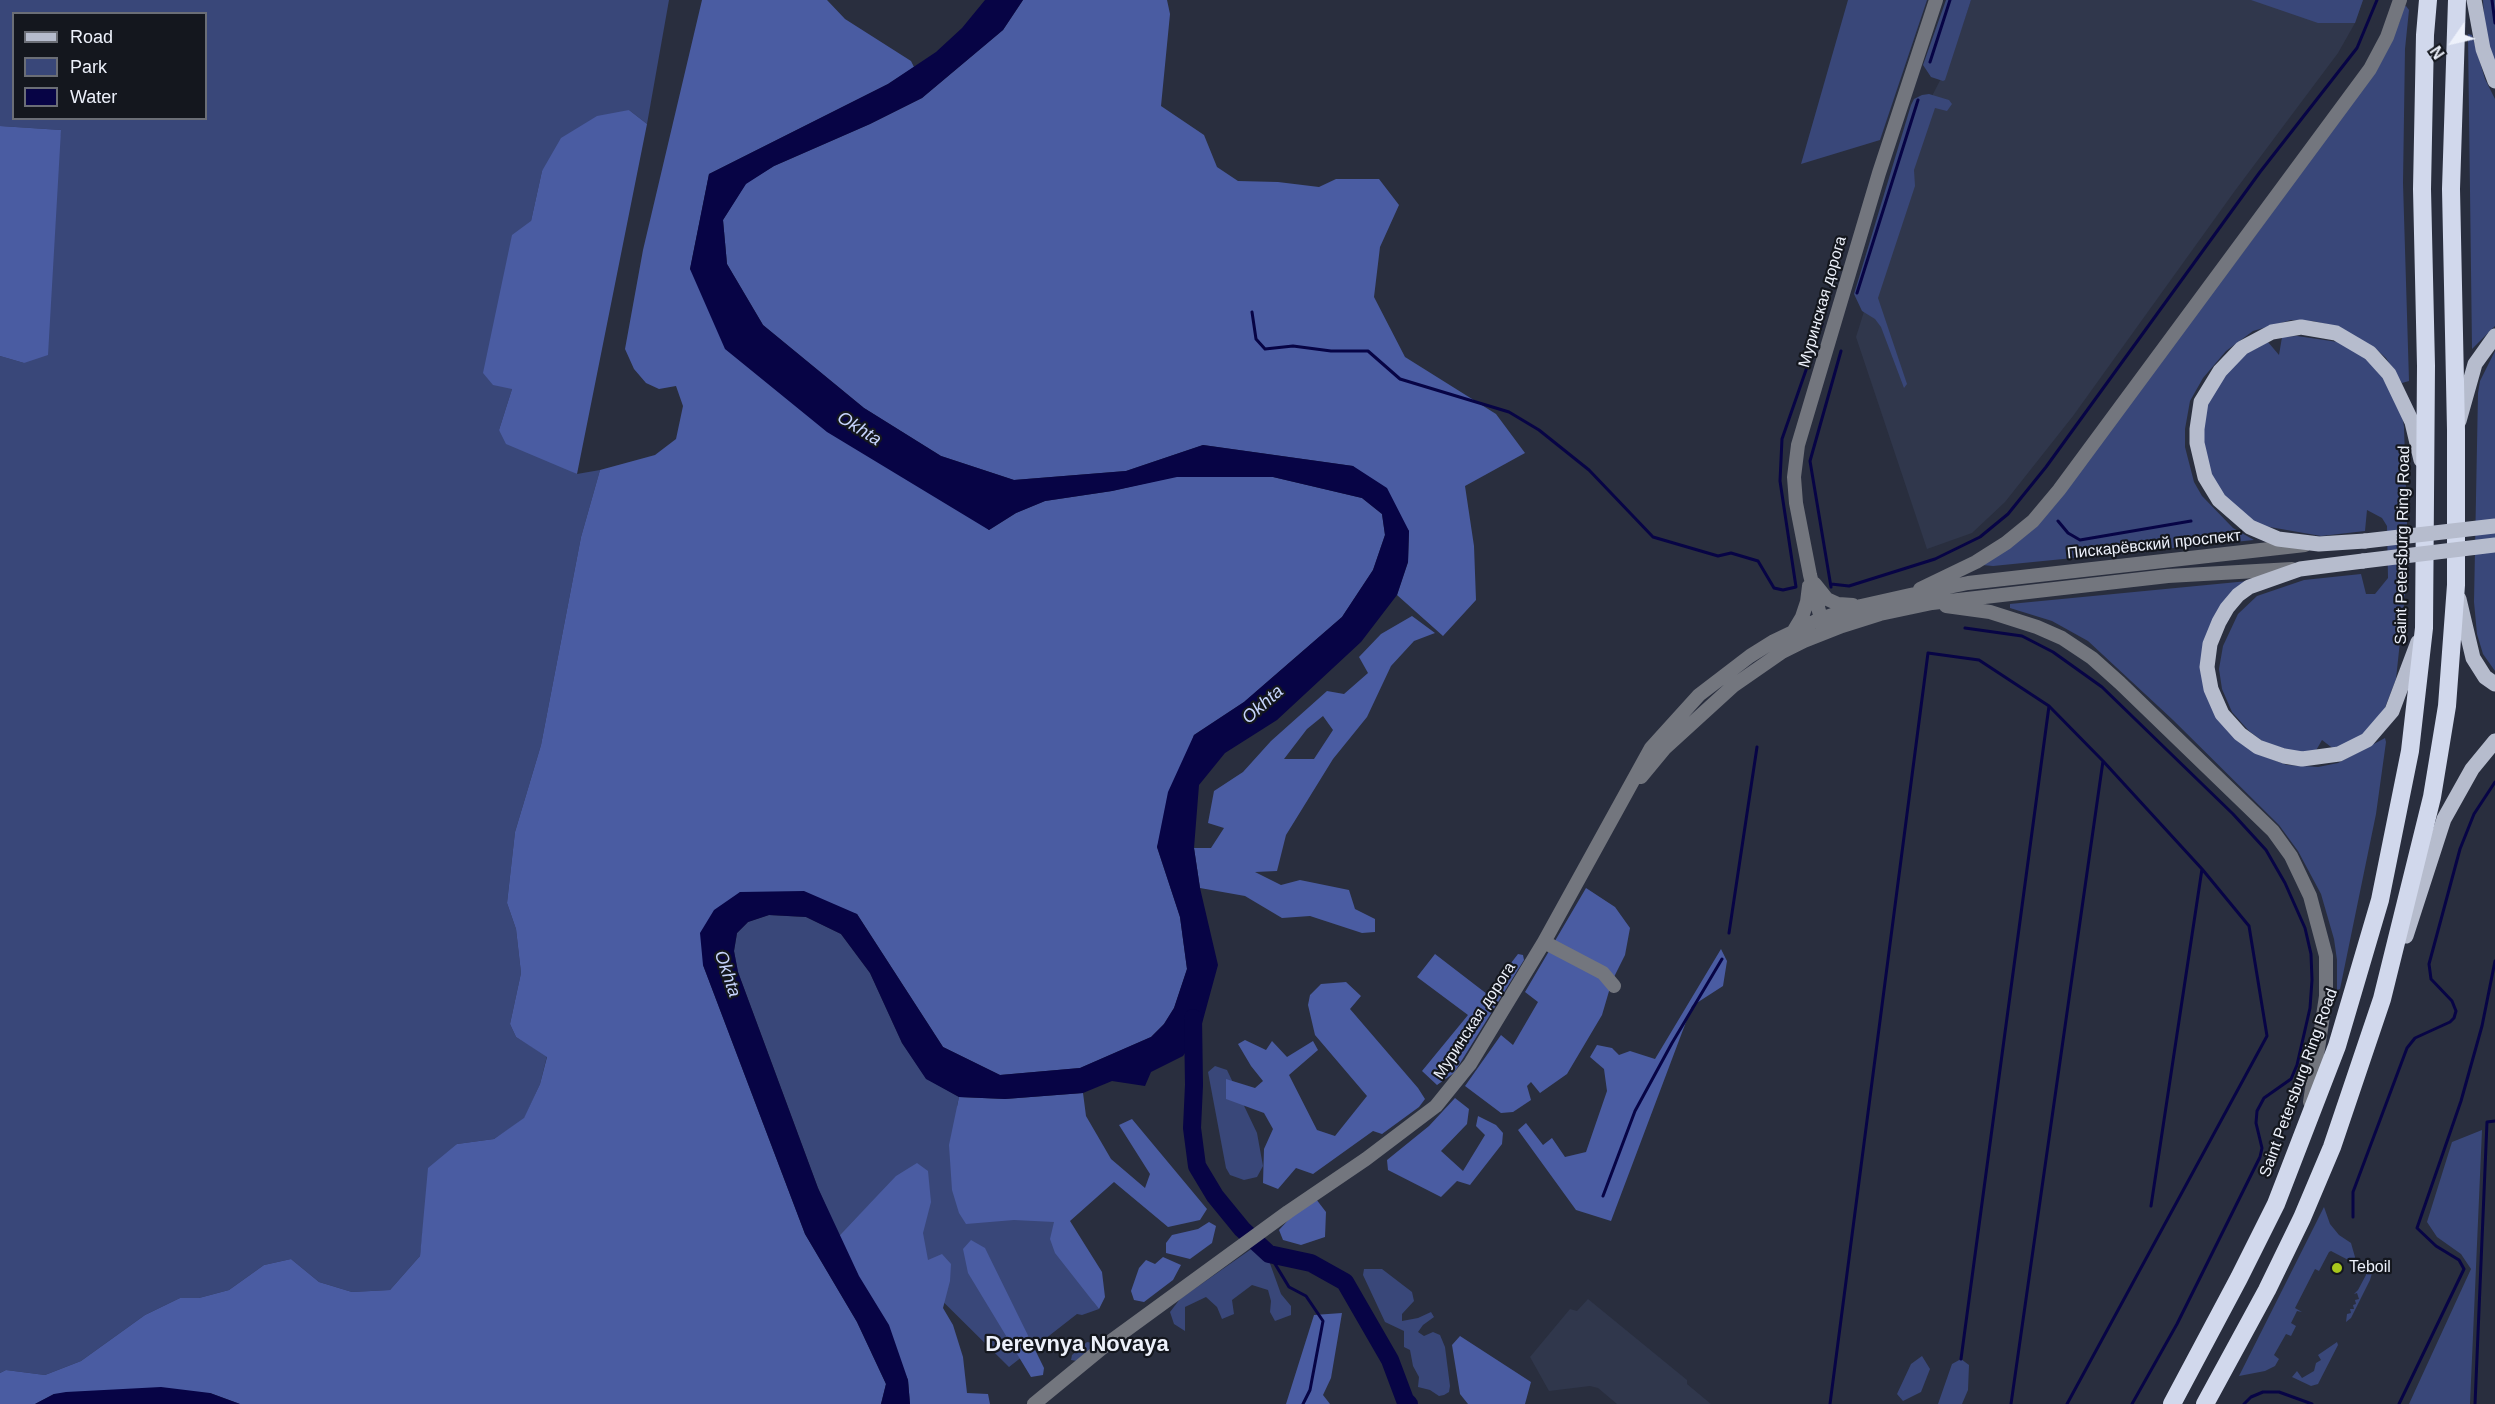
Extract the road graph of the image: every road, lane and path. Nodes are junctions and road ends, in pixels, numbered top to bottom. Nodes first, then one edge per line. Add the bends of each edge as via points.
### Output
1 (1936, 0) edge
2 (2400, 0) edge
3 (2428, 0) edge
4 (2457, 0) edge
5 (2474, 0) edge
6 (2495, 81) edge
7 (2495, 336) edge
8 (2457, 430) junction
9 (2423, 472) junction
10 (2495, 526) edge
11 (2319, 544) junction
12 (2495, 545) edge
13 (2300, 569) junction
14 (1810, 575) junction
15 (2456, 585) junction
16 (1910, 595) junction
17 (1932, 603) junction
18 (1861, 606) junction
19 (1823, 626) junction
20 (2424, 628) junction
21 (1793, 632) junction
22 (2495, 684) edge
23 (2495, 741) edge
24 (1628, 793) junction
25 (1544, 942) junction
26 (1614, 986) dead end
27 (2382, 999) junction
28 (2307, 1125) junction
29 (1034, 1404) edge
30 (2172, 1404) edge
31 (2205, 1404) edge

1 - 14 street, Муринская дорога via 1869,206 1798,446 1795,486
2 - 16 street via 2370,69 2059,490 2006,543
3 - 9 highway, Saint Petersburg Ring Road via 2422,189 2426,366
4 - 8 highway via 2451,189
5 - 6 main road via 2483,49
7 - 8 main road via 2475,364
8 - 15 highway
9 - 11 main road via 2404,402 2389,374 2370,353 2336,333 2312,328 2292,327 2250,343 2220,371 2201,402 2198,444 2205,477 2229,510 2250,526 2278,539
9 - 20 highway, Saint Petersburg Ring Road
10 - 11 main road, Пискарёвский проспект, bridge
11 - 16 street, Пискарёвский проспект via 1968,583
12 - 13 main road, Пискарёвский проспект, bridge
13 - 17 street, Пискарёвский проспект via 2168,576
13 - 20 main road via 2249,587 2238,595 2227,608 2210,644 2207,667 2222,714 2258,747 2284,756 2313,759 2339,754 2367,740 2392,711
14 - 18 street via 1827,599
14 - 19 street, Муринская дорога
14 - 21 street via 1807,602
15 - 22 main road via 2473,658 2485,677
15 - 27 highway via 2446,706 2432,797
16 - 18 street, Пискарёвский проспект
17 - 19 street, Пискарёвский проспект
17 - 28 street via 1990,612 2037,627 2082,651 2249,807 2291,856 2310,896 2326,956 2324,1016
18 - 19 street, Пискарёвский проспект
19 - 21 street, Муринская дорога
19 - 24 street, Муринская дорога via 1725,693 1665,748
20 - 28 highway, Saint Petersburg Ring Road via 2410,751 2380,900 2337,1046
21 - 24 street, Муринская дорога via 1736,666 1681,714 1651,748
23 - 27 main road via 2472,769 2444,819
24 - 25 street, Муринская дорога
25 - 26 street via 1603,973
25 - 29 street, Муринская дорога via 1470,1064 1436,1106 1107,1344
27 - 31 highway via 2350,1100 2302,1218
28 - 30 highway, Saint Petersburg Ring Road via 2270,1214

